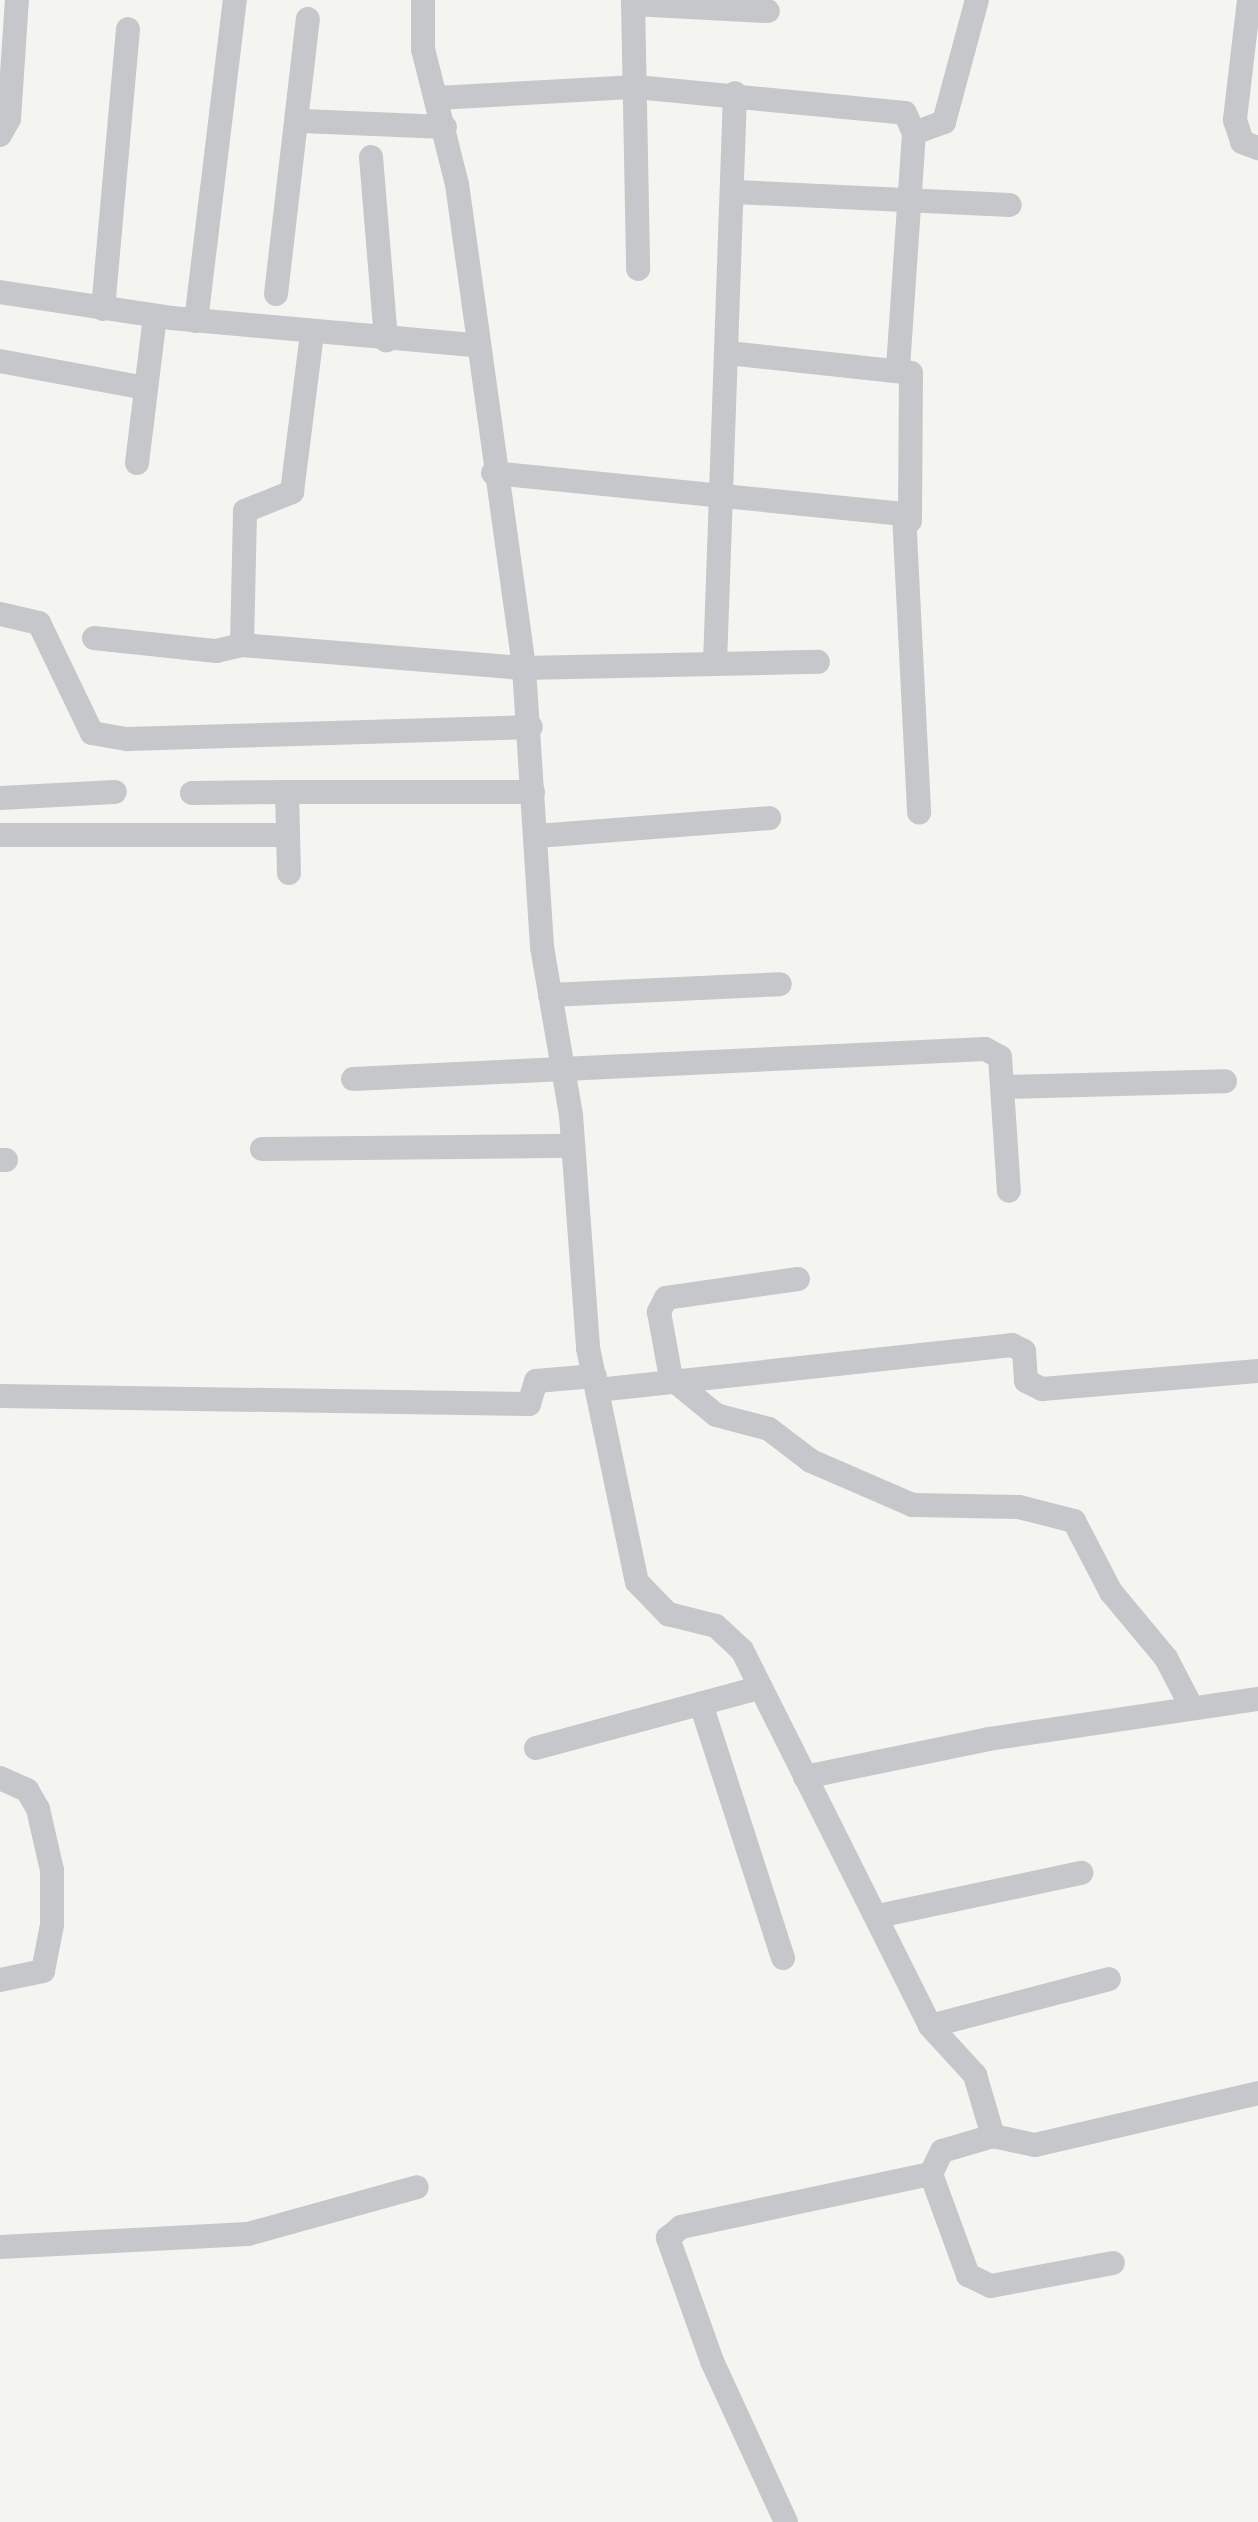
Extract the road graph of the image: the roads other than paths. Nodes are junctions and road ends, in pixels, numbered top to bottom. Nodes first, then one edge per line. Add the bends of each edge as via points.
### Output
1 (17, 0) edge
2 (235, 0) edge
3 (423, 0) edge
4 (976, 0) edge
5 (1241, 1) edge
6 (633, 2) edge
7 (768, 11) dead end
8 (308, 19) dead end
9 (128, 29) dead end
10 (636, 87) junction
11 (735, 93) junction
12 (437, 98) junction
13 (302, 121) junction
14 (445, 127) junction
15 (914, 133) junction
16 (0, 135) edge
17 (1258, 148) edge
18 (371, 157) dead end
19 (735, 192) junction
20 (909, 201) junction
21 (1010, 206) dead end
22 (638, 269) dead end
23 (0, 292) edge
24 (276, 294) dead end
25 (103, 308) junction
26 (154, 316) junction
27 (196, 320) junction
28 (312, 333) junction
29 (386, 340) junction
30 (476, 345) junction
31 (728, 353) junction
32 (0, 361) edge
33 (898, 367) junction
34 (146, 388) junction
35 (137, 463) dead end
36 (493, 473) junction
37 (716, 492) junction
38 (910, 521) junction
39 (0, 614) edge
40 (94, 638) dead end
41 (242, 645) junction
42 (818, 662) dead end
43 (715, 664) junction
44 (524, 668) junction
45 (531, 728) junction
46 (287, 792) junction
47 (533, 792) junction
48 (115, 793) dead end
49 (192, 793) dead end
50 (0, 798) edge
51 (919, 813) dead end
52 (769, 818) dead end
53 (0, 835) edge
54 (287, 835) junction
55 (537, 836) junction
56 (289, 873) dead end
57 (780, 984) dead end
58 (550, 995) junction
59 (561, 1072) junction
60 (353, 1079) dead end
61 (1225, 1081) dead end
62 (1003, 1087) junction
63 (573, 1146) junction
64 (262, 1149) dead end
65 (1010, 1191) dead end
66 (798, 1280) dead end
67 (1258, 1371) edge
68 (671, 1378) junction
69 (597, 1383) junction
70 (0, 1396) edge
71 (759, 1688) junction
72 (1258, 1699) edge
73 (701, 1704) junction
74 (1192, 1708) junction
75 (536, 1748) dead end
76 (806, 1777) junction
77 (0, 1778) edge
78 (1081, 1873) dead end
79 (878, 1916) junction
80 (783, 1958) dead end
81 (1108, 1979) dead end
82 (0, 1980) edge
83 (930, 2026) junction
84 (1258, 2093) edge
85 (993, 2135) junction
86 (931, 2174) junction
87 (417, 2187) dead end
88 (0, 2247) edge
89 (1113, 2264) dead end
90 (786, 2522) edge

1 - 16 street via 9,118
2 - 27 street
3 - 12 street via 423,49
4 - 15 street via 944,122
5 - 17 street via 1235,120 1242,142
6 - 7 street
6 - 10 street
8 - 13 street
9 - 25 street
10 - 11 street
10 - 12 street
10 - 22 street
11 - 15 street via 894,108
11 - 19 street
12 - 14 street
13 - 14 street
13 - 24 street
14 - 30 street
15 - 20 street
18 - 29 street
19 - 20 street
19 - 31 street
20 - 21 street
20 - 33 street
23 - 25 street
25 - 26 street
26 - 27 street
26 - 34 street
27 - 28 street
28 - 29 street
28 - 41 street via 292,492 245,512
29 - 30 street
30 - 36 street
31 - 33 street
31 - 37 street
32 - 34 street
33 - 38 street via 911,373 914,388
34 - 35 street
36 - 37 street
36 - 44 street
37 - 38 street via 890,507
37 - 43 street
38 - 51 street via 906,625
39 - 45 street via 39,622 92,733
40 - 41 street via 216,651
41 - 44 street
42 - 43 street
43 - 44 street
44 - 45 street
45 - 47 street
46 - 47 street
46 - 49 street
46 - 54 street
47 - 55 street
48 - 50 street
52 - 55 street
53 - 54 street
54 - 56 street
55 - 58 street
57 - 58 street
58 - 59 street
59 - 60 street
59 - 62 street via 985,1049 1000,1057
59 - 63 street
61 - 62 street
62 - 65 street
63 - 64 street
63 - 69 street
66 - 68 street via 666,1298 659,1312
67 - 68 street via 1042,1389 1027,1381 1024,1351 1012,1345
68 - 69 street
68 - 74 street via 716,1414 770,1429 811,1461 912,1505 1019,1507 1074,1521 1111,1592 1166,1658
69 - 70 street via 536,1381 529,1404
69 - 71 street via 643,1592 668,1614 727,1633
71 - 73 street
71 - 76 street
72 - 74 street
73 - 75 street
73 - 80 street
74 - 76 street
76 - 79 street
77 - 82 street via 27,1790 38,1809 52,1870 52,1925 43,1971
78 - 79 street
79 - 83 street
81 - 83 street
83 - 85 street via 975,2075
84 - 85 street via 1035,2145
85 - 86 street via 942,2151
86 - 89 street via 973,2283
86 - 90 street via 681,2227 668,2238 712,2362
87 - 88 street via 248,2234

